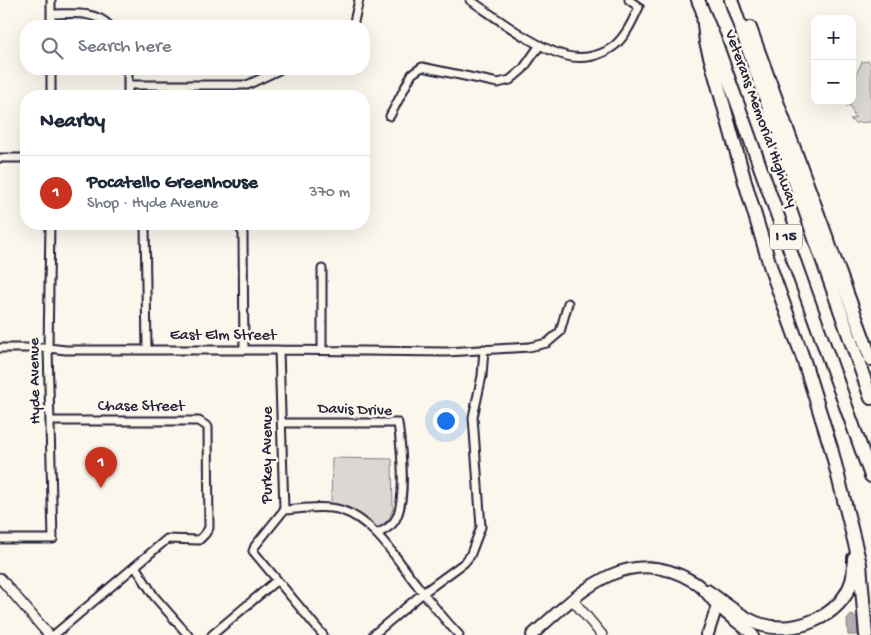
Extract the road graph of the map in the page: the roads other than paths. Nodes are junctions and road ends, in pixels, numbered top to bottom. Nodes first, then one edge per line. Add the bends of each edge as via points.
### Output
1 (51, 0) edge
2 (359, 0) edge
3 (470, 0) edge
4 (629, 0) edge
5 (698, 0) edge
6 (731, 0) edge
7 (740, 0) edge
8 (51, 14) junction
9 (703, 15) junction
10 (51, 20) edge
11 (103, 20) edge
12 (354, 20) edge
13 (540, 45) junction
14 (51, 75) edge
15 (128, 75) edge
16 (269, 75) edge
17 (128, 85) junction
18 (51, 90) edge
19 (128, 90) edge
20 (390, 116) dead end
21 (0, 158) edge
22 (20, 158) edge
23 (50, 230) edge
24 (145, 230) edge
25 (241, 230) edge
26 (322, 269) dead end
27 (568, 304) dead end
28 (0, 348) edge
29 (48, 348) junction
30 (147, 349) junction
31 (484, 349) junction
32 (244, 350) junction
33 (279, 350) junction
34 (322, 350) junction
35 (871, 359) edge
36 (871, 398) edge
37 (50, 421) junction
38 (282, 423) junction
39 (871, 476) edge
40 (284, 510) junction
41 (377, 534) junction
42 (0, 539) edge
43 (854, 541) junction
44 (135, 566) junction
45 (0, 578) edge
46 (277, 580) junction
47 (707, 591) junction
48 (423, 592) junction
49 (572, 599) junction
50 (717, 606) junction
51 (49, 635) edge
52 (54, 635) edge
53 (188, 635) edge
54 (212, 635) edge
55 (323, 635) edge
56 (373, 635) edge
57 (459, 635) edge
58 (532, 635) edge
59 (602, 635) edge
60 (706, 635) edge
61 (753, 635) edge
62 (866, 635) edge

1 - 8 street
2 - 12 street
3 - 13 street
4 - 13 street via 639,7 630,25 615,45 602,53 588,58 567,56
5 - 9 highway, Veterans Memorial Highway / I 15
6 - 36 highway, Veterans Memorial Highway / I 15
7 - 35 highway
8 - 10 street
8 - 11 street via 92,14
9 - 39 highway, Veterans Memorial Highway / I 15
9 - 43 highway via 706,42 745,182 831,448
13 - 20 street via 510,80 498,83 422,67 412,74
14 - 18 street
15 - 17 street
16 - 17 street via 247,86
17 - 19 street
21 - 22 street
23 - 29 street, Hyde Avenue
24 - 30 street
25 - 32 street via 244,240
26 - 34 street
27 - 31 street, East Elm Street via 560,332 547,343
28 - 29 street, East Elm Street
29 - 30 street, East Elm Street
29 - 37 street, Hyde Avenue
30 - 32 street, East Elm Street
31 - 34 street, East Elm Street via 447,352
31 - 48 street via 473,416 481,528 464,563
32 - 33 street, East Elm Street
33 - 34 street, East Elm Street
33 - 38 street, Purkey Avenue
37 - 42 street, Hyde Avenue via 53,539
37 - 44 street, Chase Street via 199,421 208,427 209,528 199,540 167,539
38 - 40 street, Purkey Avenue
38 - 41 street, Davis Drive via 398,422 400,510 393,523
40 - 41 street via 340,510 353,515
40 - 46 street, Purkey Avenue via 253,552
41 - 48 street
43 - 47 highway via 852,581 833,609 813,621 781,628 759,624
43 - 62 highway via 860,564
44 - 52 street
44 - 53 street via 154,596
45 - 51 street
46 - 54 street
46 - 55 street
47 - 49 main road via 680,574 638,567 610,574
47 - 50 main road
48 - 56 street
48 - 57 street
49 - 58 main road
49 - 59 street
50 - 60 main road
50 - 61 main road

